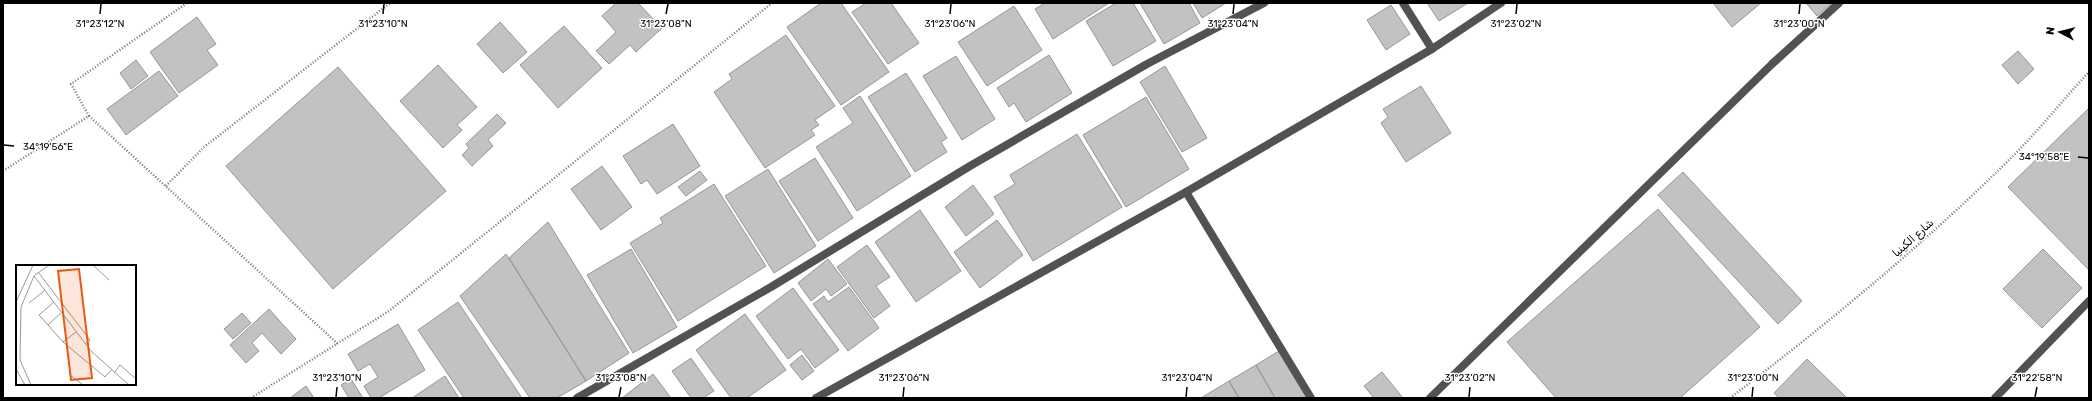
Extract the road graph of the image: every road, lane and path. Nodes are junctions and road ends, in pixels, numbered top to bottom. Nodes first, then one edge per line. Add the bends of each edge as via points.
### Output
1 (187, 3) edge
2 (390, 3) edge
3 (772, 3) edge
4 (1264, 3) edge
5 (1403, 3) edge
6 (1501, 3) edge
7 (1839, 3) edge
8 (1432, 49) junction
9 (2089, 72) edge
10 (89, 116) junction
11 (3, 171) edge
12 (166, 186) junction
13 (1186, 192) junction
14 (2089, 301) edge
15 (338, 344) junction
16 (250, 398) edge
17 (577, 398) edge
18 (816, 398) edge
19 (1311, 398) edge
20 (1430, 398) edge
21 (1730, 398) edge
22 (1995, 398) edge

1 - 10 path via 71,84
2 - 12 path via 204,147
3 - 15 path via 389,311
4 - 17 street via 1079,103 771,287
5 - 8 street
6 - 8 street
7 - 20 street via 1728,107
8 - 13 street
9 - 21 path, شارع الكينيا via 2006,163 1907,255 1803,342
10 - 11 path
10 - 12 path
12 - 15 path
13 - 18 street
13 - 19 street
14 - 22 street
15 - 16 path

